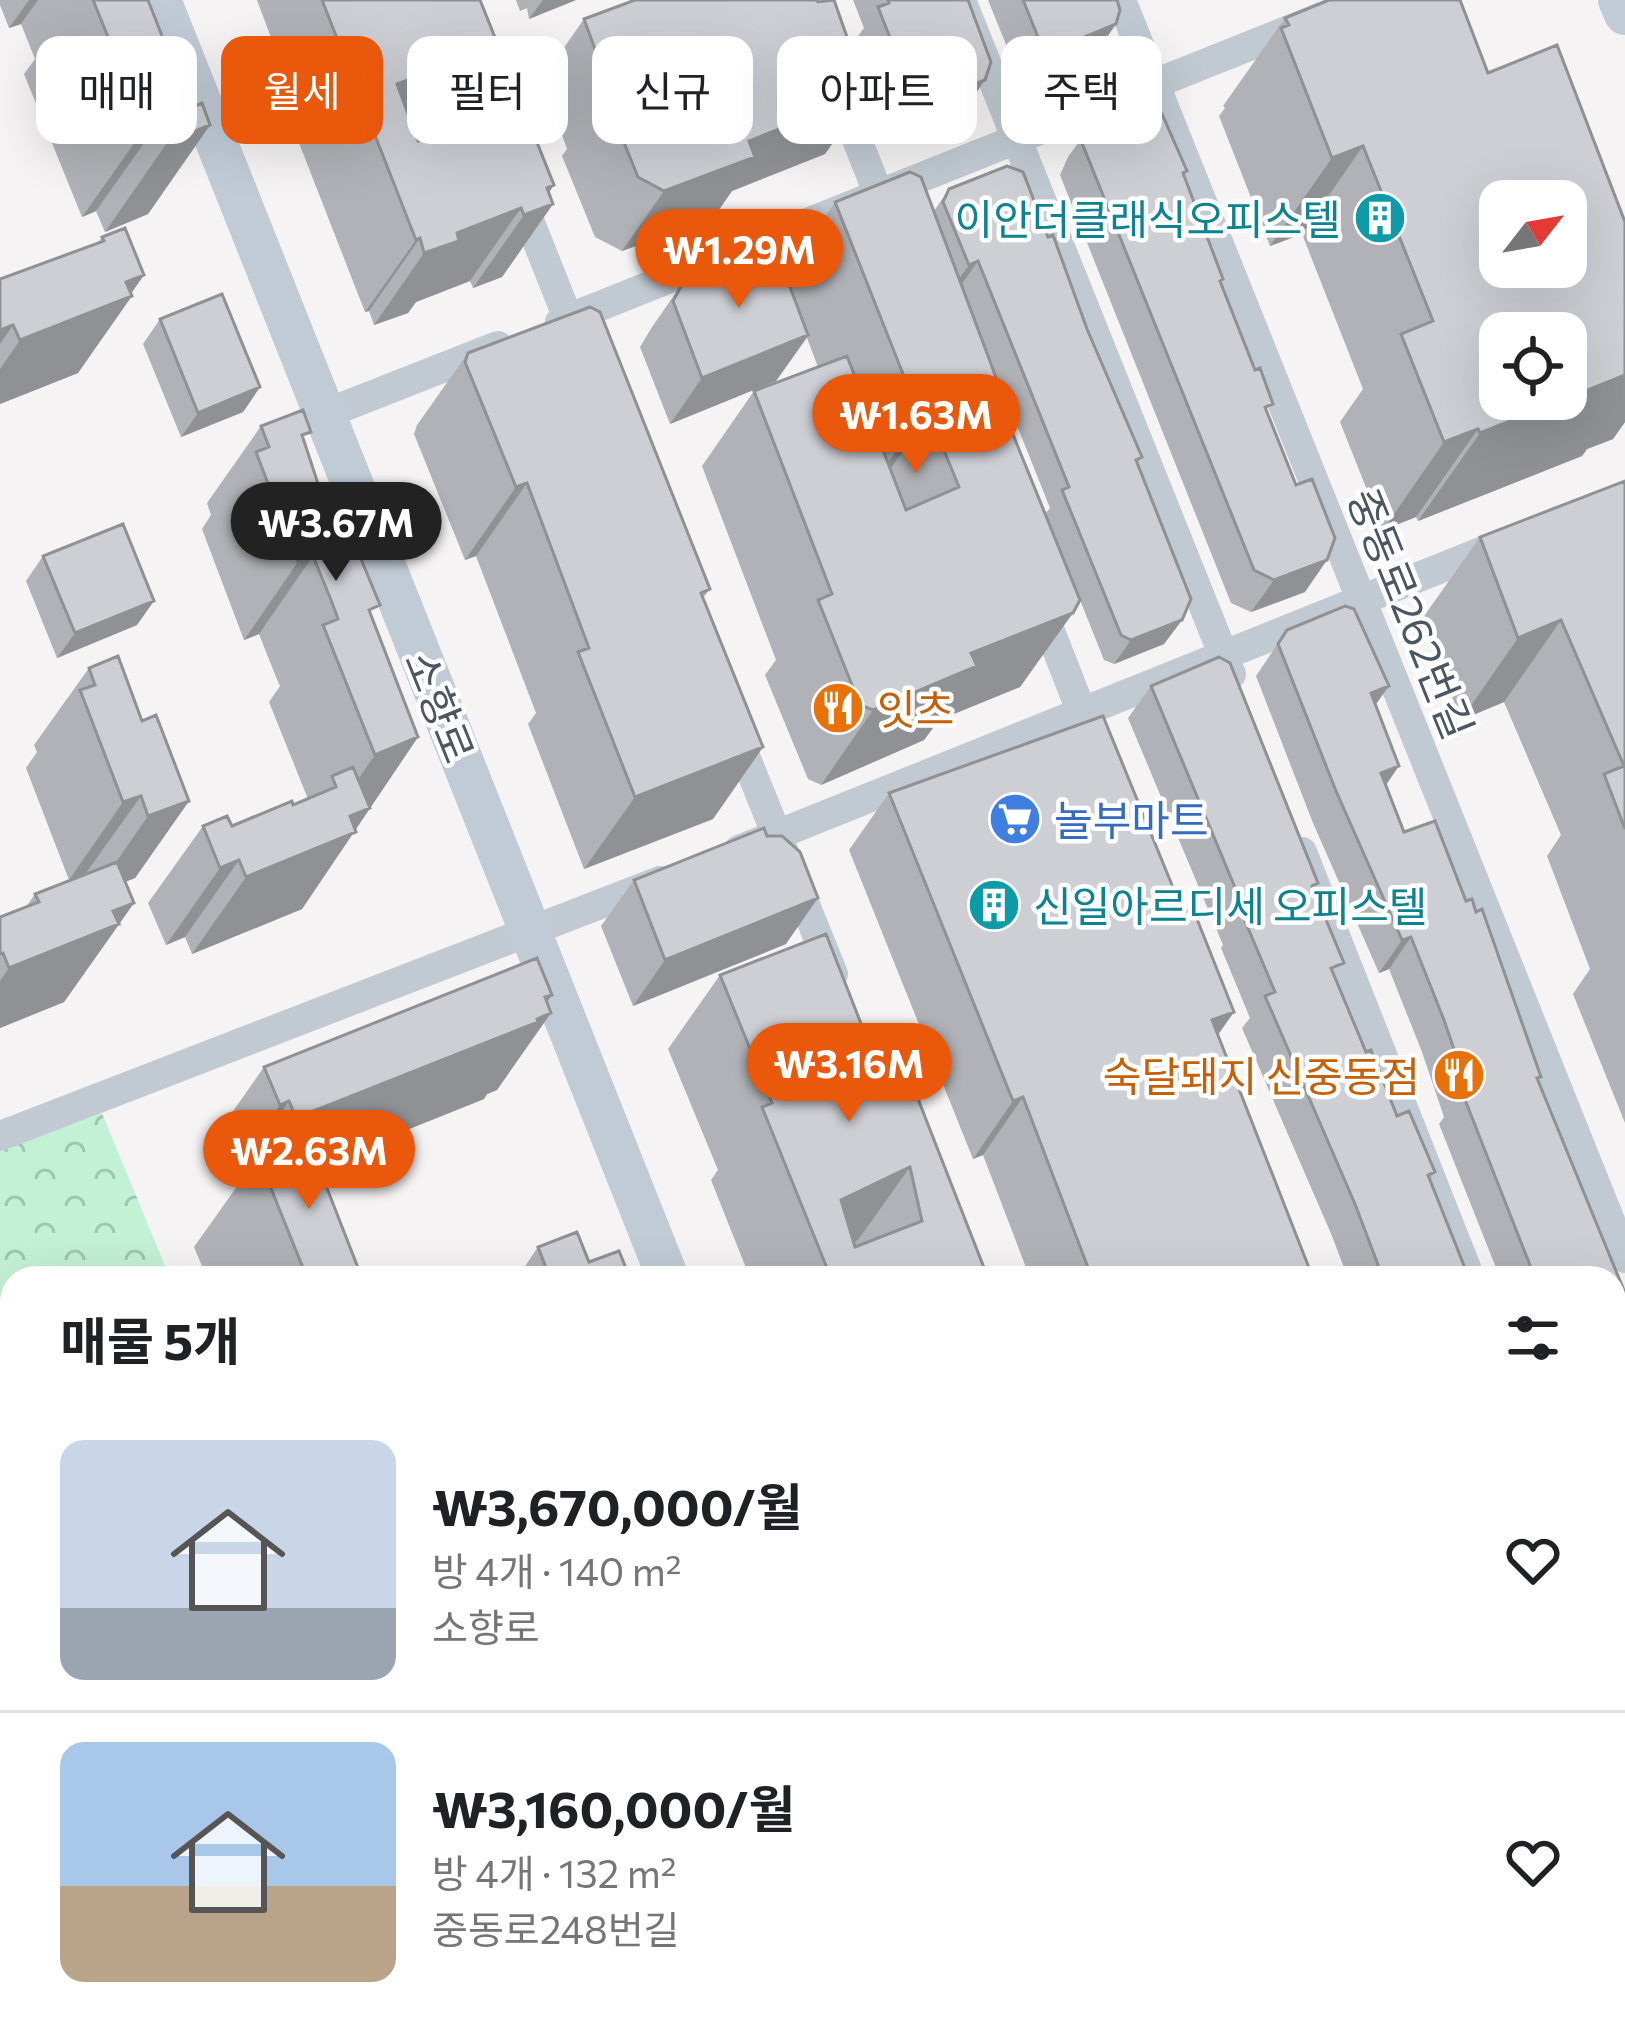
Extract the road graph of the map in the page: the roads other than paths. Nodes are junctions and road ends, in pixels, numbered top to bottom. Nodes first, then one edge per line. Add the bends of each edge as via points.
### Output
1 (160, 0) edge
2 (961, 0) edge
3 (1121, 0) edge
4 (1364, 0) edge
5 (1619, 0) edge
6 (1625, 14) edge
7 (1135, 36) edge
8 (1162, 81) edge
9 (1001, 102) edge
10 (1162, 104) edge
11 (858, 144) edge
12 (1001, 144) edge
13 (1017, 144) edge
14 (509, 170) edge
15 (878, 194) junction
16 (904, 259) edge
17 (568, 319) junction
18 (594, 384) edge
19 (325, 414) junction
20 (1538, 528) edge
21 (1031, 584) edge
22 (1363, 602) junction
23 (1225, 657) junction
24 (1242, 701) edge
25 (724, 706) edge
26 (1082, 713) junction
27 (1099, 757) edge
28 (1294, 834) edge
29 (776, 835) junction
30 (531, 932) junction
31 (848, 1012) edge
32 (0, 1136) edge
33 (1625, 1258) edge
34 (663, 1266) edge
35 (1465, 1266) edge

1 - 19 street, 소향로
2 - 9 street
3 - 7 street, 중동로262번길
4 - 8 street
5 - 6 street
10 - 22 street, 중동로262번길
11 - 15 street
12 - 15 street
13 - 23 street
14 - 17 street
15 - 16 street
15 - 17 street
17 - 18 street
17 - 19 street
19 - 30 street, 소향로
20 - 22 street
21 - 26 street
22 - 23 street
22 - 33 street, 중동로262번길
23 - 24 street
23 - 26 street
25 - 29 street
26 - 27 street
26 - 29 street
28 - 35 street
29 - 30 street
29 - 31 street
30 - 32 street
30 - 34 street, 소향로

